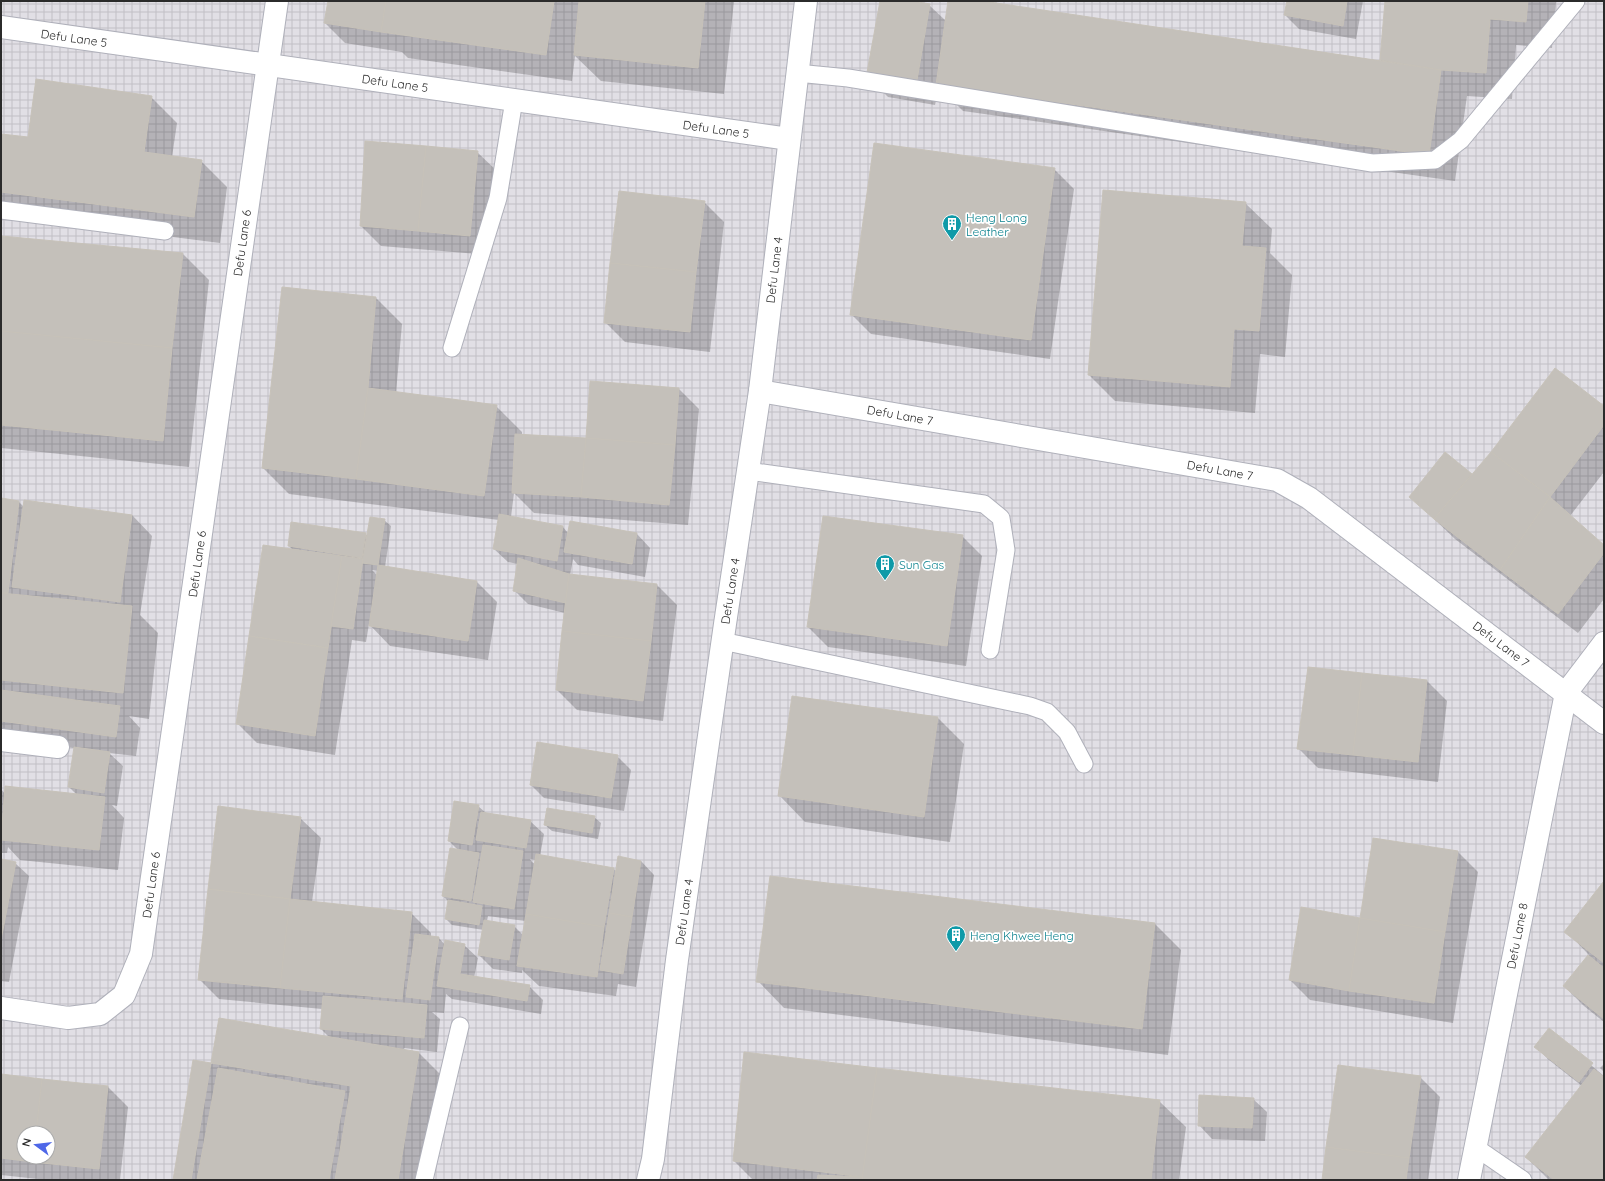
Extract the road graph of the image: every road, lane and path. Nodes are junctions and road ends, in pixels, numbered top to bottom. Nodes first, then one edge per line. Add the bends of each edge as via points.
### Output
1 (277, 1) edge
2 (806, 1) edge
3 (1576, 1) edge
4 (1, 27) edge
5 (268, 65) junction
6 (797, 73) junction
7 (514, 100) junction
8 (789, 139) junction
9 (1, 210) edge
10 (165, 231) dead end
11 (452, 348) dead end
12 (760, 391) junction
13 (748, 471) junction
14 (722, 641) junction
15 (1604, 643) edge
16 (990, 650) dead end
17 (1566, 693) junction
18 (1604, 723) edge
19 (1, 740) edge
20 (58, 747) dead end
21 (1084, 764) dead end
22 (1, 1008) edge
23 (460, 1026) dead end
24 (1475, 1147) junction
25 (424, 1180) edge
26 (648, 1180) edge
27 (1469, 1180) edge
28 (1522, 1180) edge

1 - 5 street, Defu Lane 6
2 - 6 street, Defu Lane 4
3 - 6 lane via 1461,140 1435,160 1372,164 856,79
4 - 5 street, Defu Lane 5
5 - 7 street, Defu Lane 5
5 - 22 street, Defu Lane 6 via 141,954 124,995 100,1014 68,1018
6 - 8 street, Defu Lane 4
7 - 8 street, Defu Lane 5
7 - 11 lane via 498,198
8 - 12 street, Defu Lane 4
9 - 10 lane
12 - 13 street, Defu Lane 4
12 - 17 street, Defu Lane 7 via 1277,480 1309,498
13 - 14 street, Defu Lane 4
13 - 16 lane via 984,504 1001,518 1006,550
14 - 21 lane via 1036,708 1047,712 1067,732
14 - 26 street, Defu Lane 4 via 677,960 653,1159
15 - 17 street
17 - 18 street, Defu Lane 7
17 - 24 street, Defu Lane 8
19 - 20 street
23 - 25 lane
24 - 27 street, Defu Lane 8
24 - 28 lane

